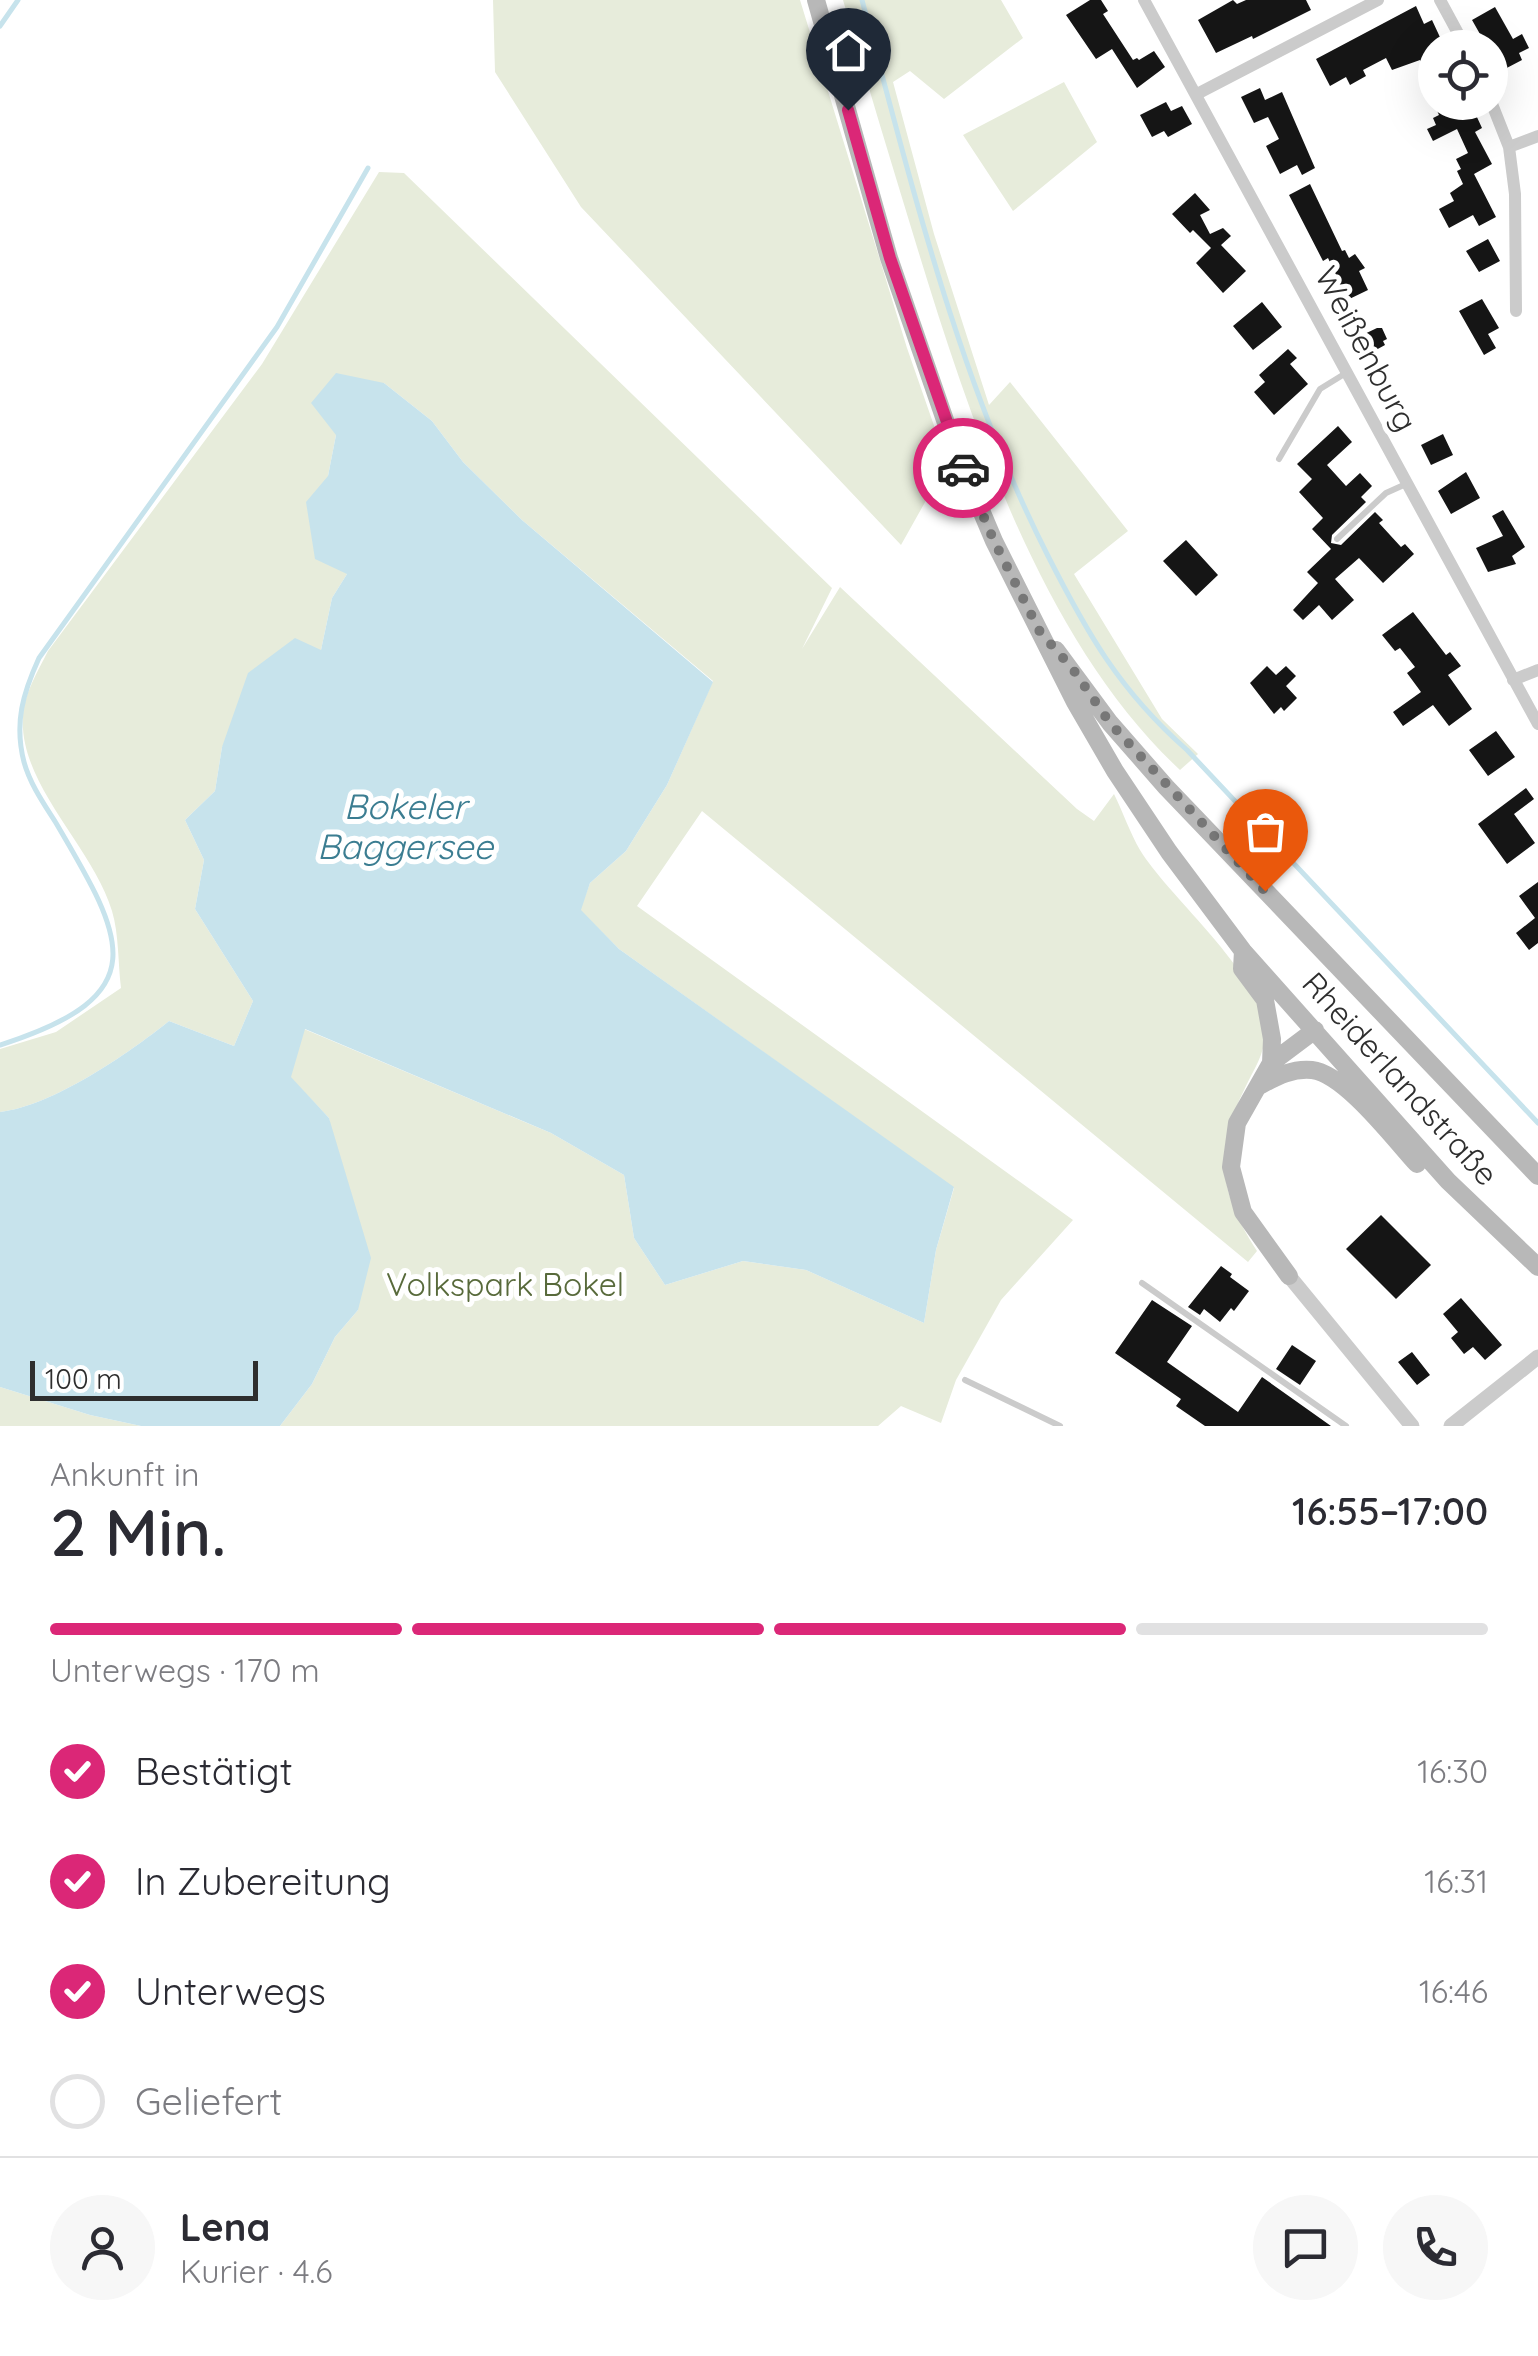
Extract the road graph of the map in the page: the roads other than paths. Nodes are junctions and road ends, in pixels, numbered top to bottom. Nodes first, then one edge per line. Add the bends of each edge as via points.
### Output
1 (816, 0) edge
2 (1144, 0) edge
3 (1378, 0) edge
4 (1440, 0) edge
5 (1456, 30) edge
6 (1197, 94) junction
7 (1498, 120) edge
8 (1538, 136) edge
9 (1509, 147) junction
10 (1516, 311) dead end
11 (1347, 372) junction
12 (1279, 459) dead end
13 (1408, 484) junction
14 (1337, 539) dead end
15 (1040, 632) junction
16 (1538, 670) edge
17 (1513, 680) junction
18 (1538, 724) edge
19 (1243, 951) junction
20 (1315, 1030) junction
21 (1271, 1063) junction
22 (1259, 1086) junction
23 (1538, 1176) edge
24 (1448, 1181) junction
25 (1538, 1267) edge
26 (1288, 1276) joint
27 (1142, 1284) dead end
28 (1538, 1357) edge
29 (965, 1380) dead end
30 (1060, 1426) edge
31 (1346, 1426) edge
32 (1412, 1426) edge
33 (1451, 1426) edge

1 - 15 main road, Rheiderlandstraße via 920,353 994,541
2 - 6 street, Weißenburg
3 - 6 street
4 - 5 street
6 - 11 street, Weißenburg
7 - 9 street
8 - 9 street
9 - 10 street
11 - 12 lane via 1320,390
11 - 13 street, Weißenburg
13 - 14 lane via 1386,493
13 - 17 street, Weißenburg
15 - 19 main road, Rheiderlandstraße via 1116,772
15 - 23 main road via 1166,787
16 - 17 street
17 - 18 street, Weißenburg
19 - 20 main road, Rheiderlandstraße
19 - 21 main road via 1242,969 1270,1018
20 - 21 main road
20 - 24 main road, Rheiderlandstraße
21 - 22 main road
22 - 24 main road via 1297,1070 1329,1075 1424,1171
22 - 26 main road via 1237,1123 1231,1167 1243,1212
24 - 25 main road, Rheiderlandstraße
26 - 32 street
27 - 31 lane
28 - 33 street
29 - 30 lane

